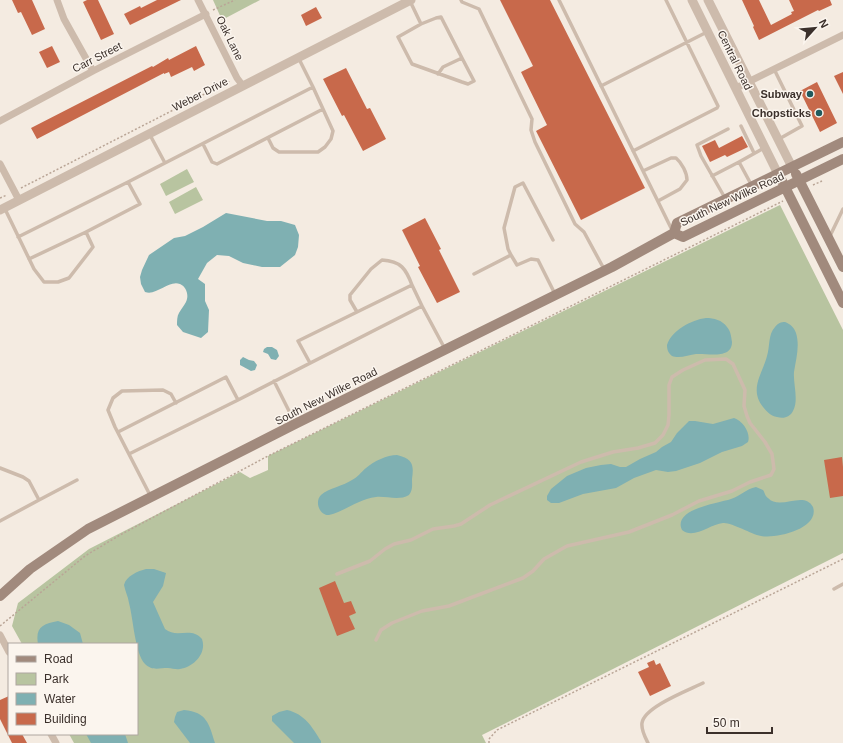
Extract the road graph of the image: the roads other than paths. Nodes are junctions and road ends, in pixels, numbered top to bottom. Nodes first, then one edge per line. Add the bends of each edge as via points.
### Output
1 (57, 0) edge
2 (198, 0) edge
3 (410, 0) edge
4 (461, 0) edge
5 (559, 0) edge
6 (666, 0) edge
7 (692, 0) edge
8 (708, 0) edge
9 (206, 14) junction
10 (421, 24) junction
11 (708, 32) junction
12 (843, 35) edge
13 (687, 42) junction
14 (298, 58) junction
15 (462, 58) junction
16 (774, 69) junction
17 (93, 71) junction
18 (438, 74) junction
19 (750, 81) junction
20 (243, 86) junction
21 (601, 86) junction
22 (313, 87) junction
23 (736, 88) junction
24 (323, 109) junction
25 (0, 121) edge
26 (741, 126) dead end
27 (728, 129) dead end
28 (149, 134) junction
29 (268, 138) junction
30 (778, 139) junction
31 (843, 142) edge
32 (203, 144) junction
33 (765, 147) junction
34 (633, 151) junction
35 (754, 153) junction
36 (843, 159) edge
37 (739, 162) junction
38 (165, 163) junction
39 (0, 164) edge
40 (792, 167) junction
41 (643, 171) junction
42 (778, 174) junction
43 (712, 176) junction
44 (799, 180) junction
45 (128, 182) junction
46 (752, 187) junction
47 (785, 187) junction
48 (19, 200) junction
49 (726, 200) junction
50 (658, 201) junction
51 (2, 209) edge
52 (843, 209) edge
53 (86, 232) junction
54 (674, 234) junction
55 (18, 236) junction
56 (829, 239) junction
57 (553, 240) dead end
58 (511, 255) junction
59 (29, 259) junction
60 (843, 267) edge
61 (605, 270) junction
62 (474, 274) dead end
63 (412, 286) junction
64 (555, 295) junction
65 (843, 303) edge
66 (422, 306) junction
67 (357, 312) junction
68 (445, 350) junction
69 (310, 363) junction
70 (274, 381) junction
71 (238, 400) junction
72 (176, 403) junction
73 (295, 424) junction
74 (118, 432) junction
75 (129, 454) junction
76 (773, 464) junction
77 (769, 465) dead end
78 (0, 468) edge
79 (77, 480) dead end
80 (151, 497) junction
81 (40, 500) junction
82 (0, 521) edge
83 (337, 574) dead end
84 (843, 584) edge
85 (834, 589) dead end
86 (0, 596) edge
87 (0, 635) edge
88 (376, 640) dead end
89 (8, 650) edge
90 (703, 683) dead end
91 (648, 743) edge

1 - 17 street via 64,19
2 - 9 street, Oak Lane
3 - 10 lane
3 - 14 street, Weber Drive
4 - 61 lane via 479,8 532,119 534,142 575,224 584,232
5 - 21 lane
6 - 13 lane
7 - 11 street, Central Road
8 - 19 street, Central Road
9 - 17 street, Carr Street
9 - 20 street, Oak Lane
10 - 15 lane via 440,17
10 - 18 lane via 398,37 412,64
11 - 13 lane
11 - 23 street, Central Road
12 - 16 street
13 - 21 lane
13 - 34 lane via 718,107
14 - 20 street, Weber Drive
14 - 22 lane
15 - 18 lane via 443,67
15 - 18 lane via 474,81 468,84
16 - 19 street
16 - 30 lane via 802,126
17 - 25 street, Carr Street
19 - 23 street
19 - 30 street, Central Road
20 - 28 street, Weber Drive
21 - 34 lane
22 - 24 lane
22 - 32 lane
23 - 33 street, Central Road
24 - 29 lane
24 - 29 lane via 333,132 331,139 318,152 279,152 273,148
26 - 35 lane
27 - 43 lane via 697,145
28 - 38 lane
28 - 48 street, Weber Drive
29 - 32 lane via 217,164 212,162
30 - 40 street, Central Road
31 - 40 main road, South New Wilke Road
32 - 38 lane
33 - 35 lane
33 - 42 street, Central Road
34 - 41 lane
35 - 37 lane
36 - 44 main road, South New Wilke Road
37 - 43 lane
37 - 46 lane
38 - 45 lane
39 - 48 street
40 - 42 main road, South New Wilke Road
40 - 44 main road
41 - 50 lane
41 - 50 lane via 671,158 676,158 682,166 687,176 685,184
42 - 46 main road, South New Wilke Road
42 - 47 main road
43 - 49 lane
44 - 47 main road, South New Wilke Road
44 - 56 main road
45 - 53 lane via 140,204
45 - 55 lane
46 - 49 main road, South New Wilke Road
47 - 54 main road, South New Wilke Road via 683,237
47 - 65 main road
48 - 51 street, Weber Drive
49 - 54 main road, South New Wilke Road via 677,223
50 - 54 lane
51 - 55 lane
52 - 56 lane
53 - 59 lane
53 - 59 lane via 93,247 69,278 58,282 44,282
54 - 61 main road, South New Wilke Road
55 - 59 lane
56 - 60 main road
57 - 58 lane via 524,182 515,187 504,228
58 - 62 lane
58 - 64 lane via 517,265 531,259 538,260
61 - 64 main road, South New Wilke Road
63 - 66 lane
63 - 67 lane
63 - 67 lane via 409,275 401,265 382,260 371,269 350,295
64 - 68 main road, South New Wilke Road
66 - 68 lane
66 - 69 lane
67 - 69 lane via 298,341
68 - 73 main road, South New Wilke Road
69 - 70 lane
70 - 71 lane
70 - 73 lane
71 - 72 lane via 226,378
71 - 75 lane
72 - 74 lane
72 - 74 lane via 171,394 163,390 122,391 113,398 108,410
73 - 80 main road, South New Wilke Road
74 - 75 lane
75 - 80 lane
76 - 77 lane
76 - 83 lane via 769,448 747,416 744,406 745,390 733,364 723,359 695,362 672,377 669,385 668,422 663,435 655,443 581,462 490,505 461,524 433,529 411,540 394,544 367,562
76 - 88 lane via 770,476 699,501 629,532 571,545 547,557 523,578 449,606 422,611 400,623 388,625 380,630
78 - 81 lane via 29,481
79 - 81 lane
80 - 86 main road, South New Wilke Road via 62,546 30,569
81 - 82 lane
84 - 85 lane
87 - 89 street
90 - 91 lane via 647,713 642,722

